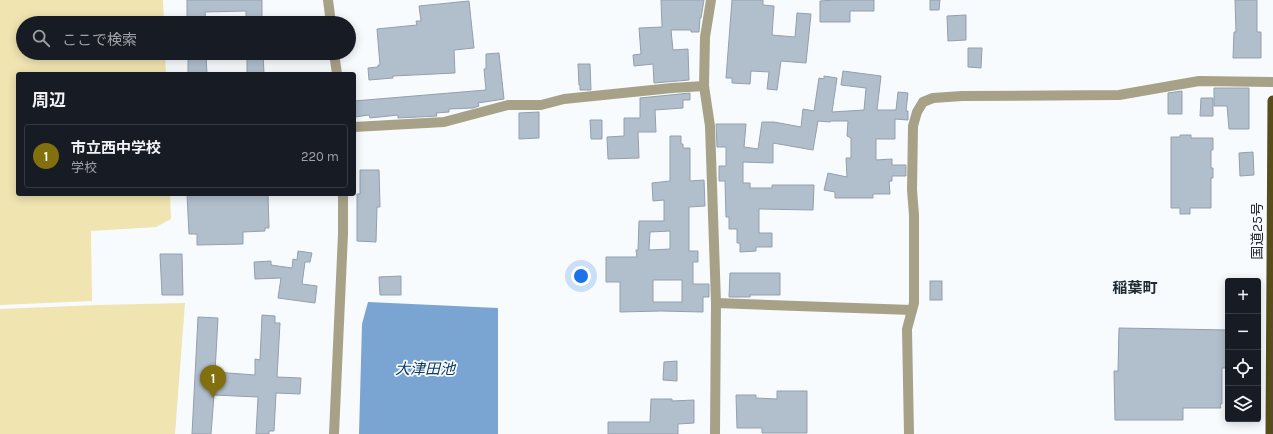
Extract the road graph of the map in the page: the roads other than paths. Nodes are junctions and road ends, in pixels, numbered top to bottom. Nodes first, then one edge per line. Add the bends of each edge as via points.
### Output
1 (328, 0) edge
2 (711, 0) edge
3 (330, 16) edge
4 (335, 60) edge
5 (337, 72) edge
6 (1273, 82) edge
7 (704, 86) junction
8 (1273, 101) edge
9 (356, 126) edge
10 (343, 196) edge
11 (716, 303) junction
12 (912, 310) junction
13 (1272, 356) edge
14 (334, 434) edge
15 (715, 434) edge
16 (909, 434) edge
17 (1270, 434) edge

1 - 3 street
2 - 7 street via 704,38
4 - 5 street
6 - 12 street via 1199,81 1119,95 962,96 933,98 923,102 916,112 913,126
7 - 9 street via 564,99 541,105 508,105 444,122
7 - 11 street via 710,126
8 - 13 highway, 国道25号
10 - 14 street
11 - 12 street
11 - 15 street
12 - 16 street via 907,329
13 - 17 highway, 国道25号

